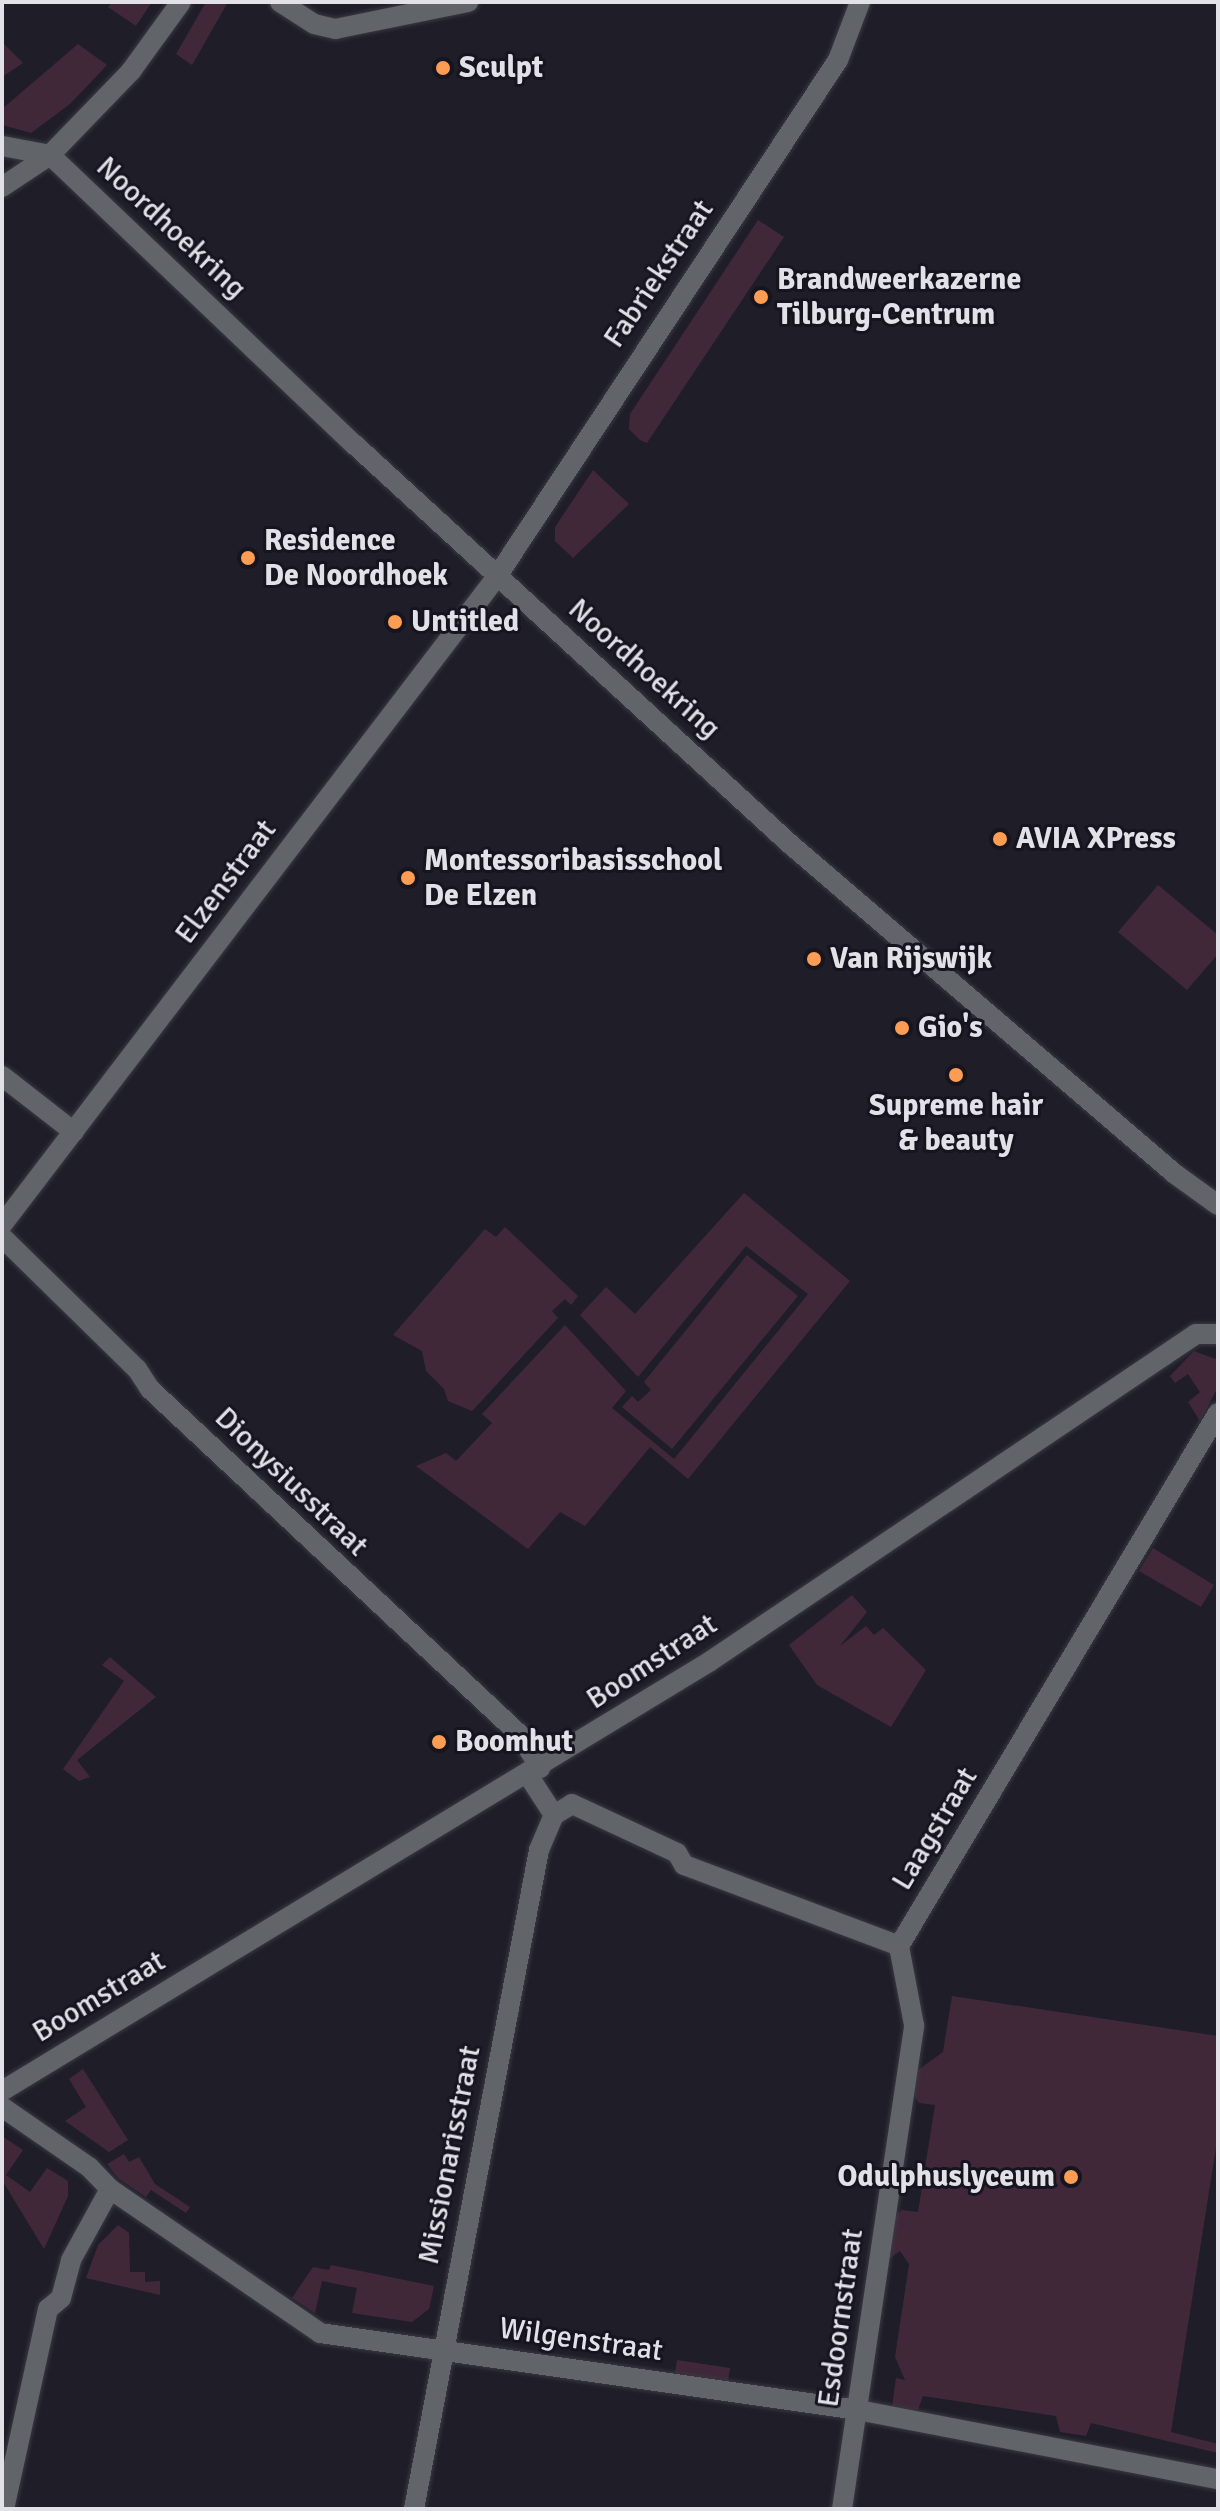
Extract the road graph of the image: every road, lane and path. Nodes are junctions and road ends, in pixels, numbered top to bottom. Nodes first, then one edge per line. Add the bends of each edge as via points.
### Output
1 (181, 2) edge
2 (280, 2) edge
3 (468, 2) edge
4 (860, 2) edge
5 (2, 146) edge
6 (50, 155) junction
7 (2, 187) edge
8 (498, 575) junction
9 (2, 1076) edge
10 (74, 1132) junction
11 (1218, 1205) edge
12 (2, 1225) edge
13 (2, 1237) edge
14 (1218, 1334) edge
15 (1218, 1413) edge
16 (534, 1772) junction
17 (554, 1815) junction
18 (899, 1946) junction
19 (2, 2091) edge
20 (2, 2107) edge
21 (110, 2189) junction
22 (443, 2351) junction
23 (858, 2410) junction
24 (1218, 2479) edge
25 (4, 2509) edge
26 (414, 2509) edge
27 (842, 2509) edge

1 - 6 street via 131,71
2 - 3 street via 314,24 335,29
4 - 8 street, Fabriekstraat via 838,60
5 - 6 street
6 - 7 street
6 - 8 street, Noordhoekring
8 - 10 street, Elzenstraat
8 - 11 street, Noordhoekring via 790,844 1175,1174
9 - 10 street
10 - 12 street, Elzenstraat
13 - 16 street, Dionysiusstraat via 137,1369 150,1389 519,1734
14 - 16 street, Boomstraat via 1196,1334 709,1662
15 - 18 street, Laagstraat
16 - 17 street, Dionysiusstraat
16 - 19 street, Boomstraat
17 - 18 street via 572,1804 677,1853 684,1865
17 - 22 street, Missionarisstraat via 539,1850
18 - 23 street, Esdoornstraat via 914,2025
20 - 21 street, Wilgenstraat via 89,2167
21 - 22 street, Wilgenstraat via 320,2333
21 - 25 street via 71,2260 61,2298 48,2309
22 - 23 street, Wilgenstraat
22 - 26 street, Missionarisstraat
23 - 24 street, Wilgenstraat
23 - 27 street, Esdoornstraat

